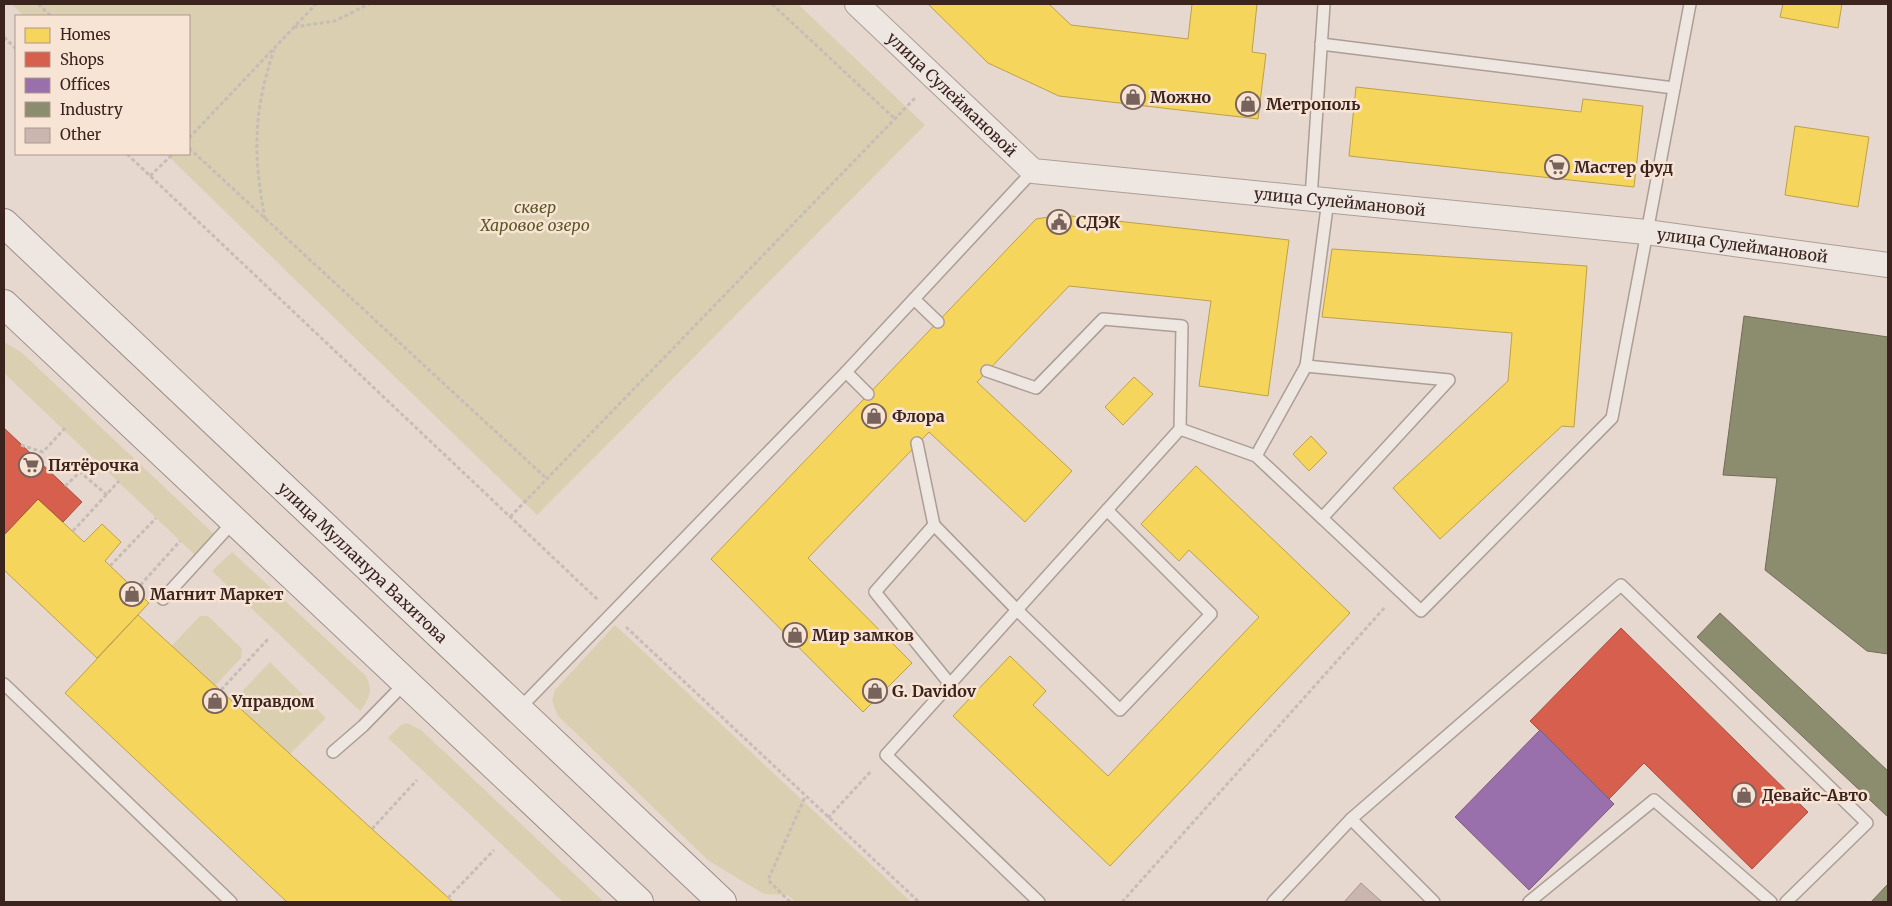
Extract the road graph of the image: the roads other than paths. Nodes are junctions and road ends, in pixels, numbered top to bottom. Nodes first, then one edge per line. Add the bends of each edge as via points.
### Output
1 (856, 4) edge
2 (1324, 4) edge
3 (1690, 4) edge
4 (1321, 44) junction
5 (1674, 88) junction
6 (1033, 171) junction
7 (1320, 199) junction
8 (4, 223) edge
9 (1646, 232) junction
10 (1888, 265) edge
11 (914, 299) junction
12 (4, 304) edge
13 (938, 322) dead end
14 (1306, 366) junction
15 (987, 371) dead end
16 (846, 372) junction
17 (868, 394) dead end
18 (1180, 429) junction
19 (917, 443) dead end
20 (1256, 456) junction
21 (1107, 510) junction
22 (1322, 518) junction
23 (234, 521) junction
24 (934, 525) junction
25 (163, 599) dead end
26 (1016, 610) junction
27 (406, 682) junction
28 (4, 684) edge
29 (950, 685) junction
30 (519, 709) junction
31 (333, 752) dead end
32 (1351, 819) junction
33 (231, 902) edge
34 (639, 902) edge
35 (722, 902) edge
36 (1039, 902) edge
37 (1273, 902) edge
38 (1434, 902) edge
39 (1529, 902) edge
40 (1771, 902) edge
41 (1786, 902) edge

1 - 6 street, улица Сулеймановой
2 - 4 lane
3 - 5 lane
4 - 5 lane
4 - 7 lane
5 - 9 lane
6 - 7 street, улица Сулеймановой
6 - 11 lane
7 - 9 street, улица Сулеймановой
7 - 14 lane
8 - 30 main road, улица Мулланура Вахитова
9 - 10 street, улица Сулеймановой
9 - 22 lane via 1612,418 1421,611
11 - 13 lane
11 - 16 lane
12 - 23 main road
14 - 20 lane
14 - 22 lane via 1449,380
15 - 18 lane via 1036,388 1103,320 1182,326
16 - 17 lane
16 - 30 lane
18 - 20 lane
18 - 21 lane
19 - 24 lane
20 - 22 lane
21 - 26 lane
21 - 26 lane via 1211,614 1120,710
23 - 25 lane
23 - 27 main road
24 - 26 lane
24 - 29 lane via 875,592
26 - 29 lane
27 - 31 lane
27 - 34 main road
28 - 33 lane
29 - 36 lane via 886,755
30 - 35 main road, улица Мулланура Вахитова
32 - 37 lane
32 - 38 lane
32 - 41 lane via 1621,585 1866,823
39 - 40 lane via 1654,800

